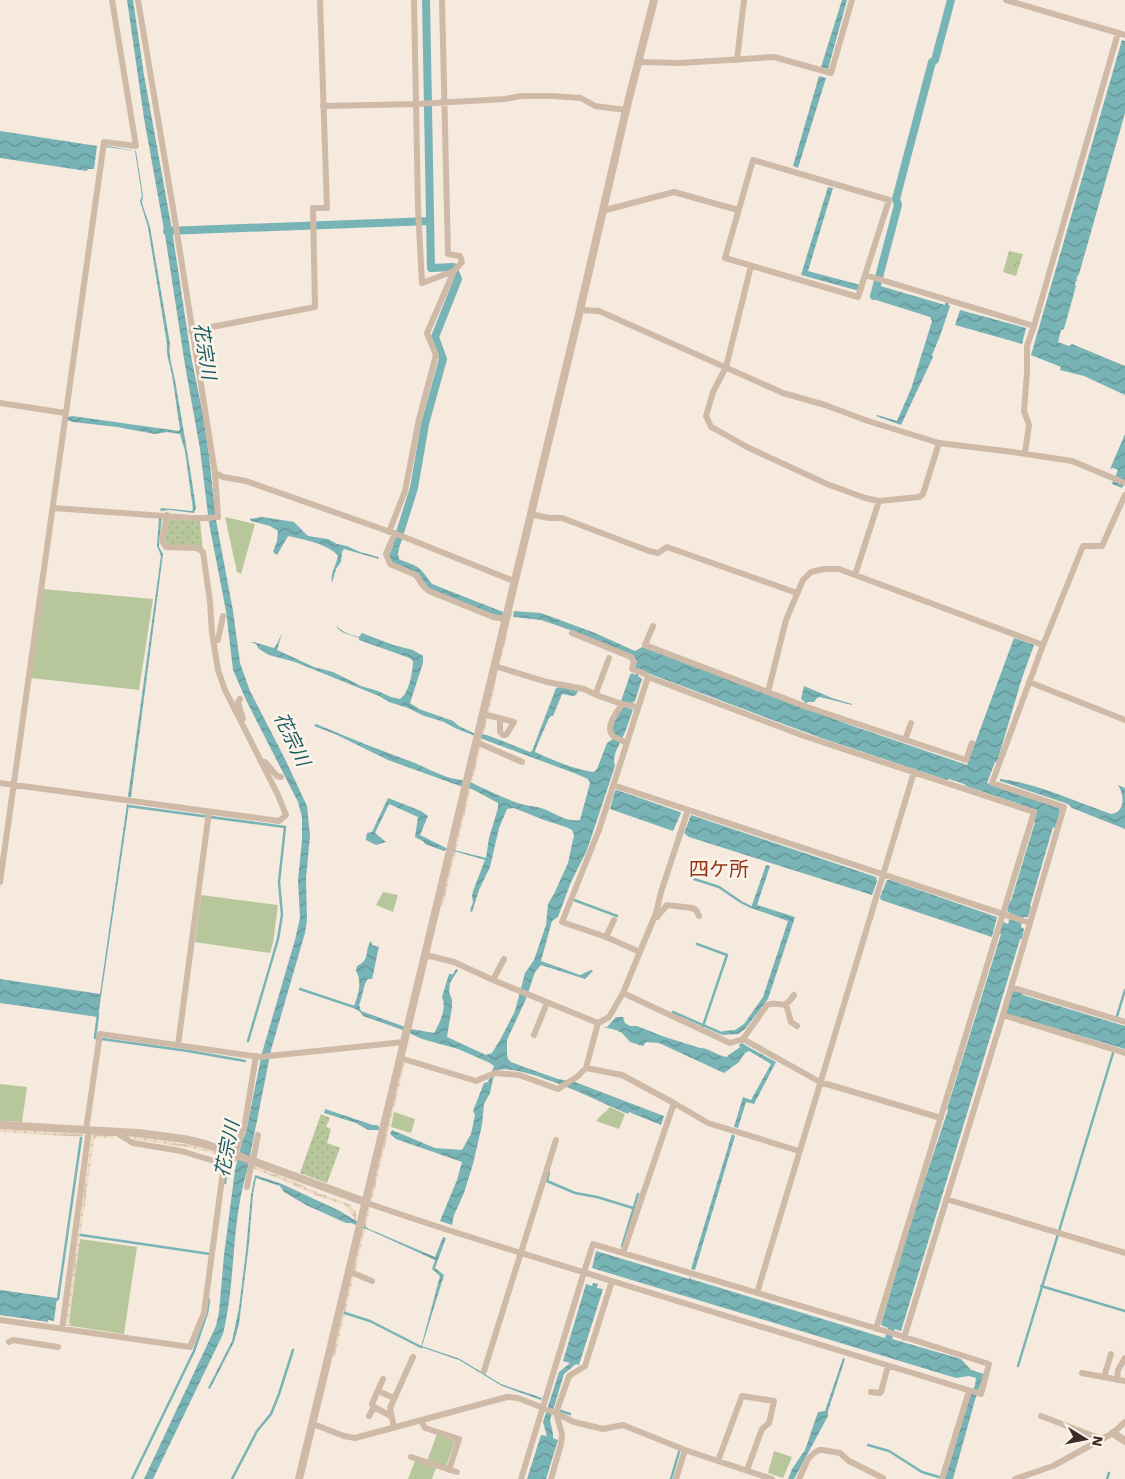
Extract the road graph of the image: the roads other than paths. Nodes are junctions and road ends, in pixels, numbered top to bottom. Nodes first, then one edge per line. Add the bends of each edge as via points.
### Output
1 (112, 0) edge
2 (138, 0) edge
3 (320, 0) edge
4 (414, 0) edge
5 (442, 0) edge
6 (654, 0) edge
7 (744, 0) edge
8 (852, 0) edge
9 (1006, 0) edge
10 (1122, 34) edge
11 (737, 60) junction
12 (639, 62) junction
13 (444, 102) junction
14 (417, 104) junction
15 (323, 106) junction
16 (626, 110) junction
17 (738, 210) junction
18 (602, 211) junction
19 (751, 266) junction
20 (454, 271) junction
21 (865, 275) junction
22 (580, 310) junction
23 (1034, 326) junction
24 (191, 331) junction
25 (726, 367) junction
26 (0, 403) edge
27 (65, 413) junction
28 (939, 443) junction
29 (1025, 453) junction
30 (215, 473) junction
31 (1125, 483) edge
32 (1125, 495) edge
33 (879, 501) junction
34 (52, 508) junction
35 (530, 514) junction
36 (167, 516) junction
37 (392, 533) junction
38 (855, 575) junction
39 (514, 581) junction
40 (797, 593) junction
41 (223, 616) dead end
42 (505, 619) junction
43 (653, 626) dead end
44 (572, 633) dead end
45 (218, 640) dead end
46 (1042, 644) junction
47 (609, 658) dead end
48 (498, 667) dead end
49 (648, 677) junction
50 (1029, 682) junction
51 (768, 692) junction
52 (596, 693) junction
53 (240, 699) dead end
54 (622, 704) junction
55 (638, 707) junction
56 (483, 715) junction
57 (500, 718) dead end
58 (1125, 720) edge
59 (911, 723) dead end
60 (243, 726) junction
61 (905, 740) junction
62 (627, 743) junction
63 (972, 743) dead end
64 (481, 744) dead end
65 (261, 762) junction
66 (522, 762) dead end
67 (914, 772) junction
68 (281, 777) dead end
69 (0, 783) edge
70 (14, 785) junction
71 (613, 785) junction
72 (688, 810) junction
73 (210, 812) junction
74 (883, 874) junction
75 (0, 882) edge
76 (1005, 914) junction
77 (699, 916) dead end
78 (614, 920) dead end
79 (653, 922) junction
80 (1028, 922) junction
81 (606, 937) junction
82 (640, 952) junction
83 (424, 958) junction
84 (504, 958) dead end
85 (493, 980) junction
86 (1011, 987) junction
87 (623, 993) junction
88 (794, 995) dead end
89 (547, 1002) junction
90 (786, 1004) junction
91 (1003, 1015) junction
92 (1125, 1022) edge
93 (598, 1023) junction
94 (797, 1026) dead end
95 (534, 1035) dead end
96 (743, 1039) junction
97 (404, 1042) junction
98 (178, 1045) junction
99 (1125, 1053) edge
100 (257, 1056) junction
101 (400, 1058) junction
102 (586, 1068) junction
103 (820, 1082) junction
104 (674, 1103) junction
105 (941, 1118) junction
106 (0, 1125) edge
107 (88, 1130) junction
108 (114, 1131) junction
109 (258, 1135) dead end
110 (556, 1140) dead end
111 (799, 1151) junction
112 (236, 1155) junction
113 (252, 1162) junction
114 (247, 1186) dead end
115 (946, 1199) junction
116 (367, 1203) junction
117 (521, 1253) junction
118 (624, 1253) junction
119 (1125, 1253) edge
120 (584, 1272) junction
121 (353, 1273) dead end
122 (372, 1281) dead end
123 (612, 1281) junction
124 (756, 1293) junction
125 (0, 1320) edge
126 (62, 1329) junction
127 (880, 1330) junction
128 (904, 1338) junction
129 (9, 1342) dead end
130 (58, 1347) dead end
131 (1111, 1354) dead end
132 (413, 1357) dead end
133 (1125, 1358) edge
134 (888, 1366) junction
135 (484, 1371) dead end
136 (1082, 1373) dead end
137 (1104, 1377) junction
138 (383, 1379) dead end
139 (1117, 1380) junction
140 (1125, 1381) edge
141 (378, 1391) junction
142 (969, 1391) junction
143 (871, 1392) dead end
144 (394, 1398) junction
145 (372, 1404) dead end
146 (543, 1408) junction
147 (556, 1413) junction
148 (369, 1416) dead end
149 (391, 1416) junction
150 (1041, 1416) dead end
151 (421, 1421) junction
152 (1125, 1422) edge
153 (313, 1424) junction
154 (394, 1428) junction
155 (1113, 1433) junction
156 (1101, 1439) junction
157 (1125, 1441) edge
158 (685, 1450) junction
159 (411, 1457) dead end
160 (718, 1461) junction
161 (448, 1470) junction
162 (747, 1470) junction
163 (457, 1472) dead end
164 (883, 1478) edge
165 (300, 1479) edge
166 (521, 1479) edge
167 (551, 1479) edge
168 (676, 1479) edge
169 (772, 1479) edge
170 (799, 1479) edge
171 (942, 1479) edge
172 (1015, 1479) edge

1 - 27 street via 136,146 104,142
2 - 24 street
3 - 15 street
4 - 14 street
5 - 13 street
6 - 12 street
7 - 11 street
8 - 11 street via 831,73 774,58
9 - 10 street
10 - 23 street
11 - 12 street
12 - 16 street
13 - 14 street
13 - 16 street via 552,96 581,98 595,106
13 - 20 street via 448,254 460,256 462,262
14 - 15 street
14 - 20 street via 422,283
15 - 24 street via 327,208 313,208 314,307
16 - 18 street
17 - 18 street via 674,192
17 - 19 street via 725,258
17 - 21 street via 753,160 889,200
18 - 22 street
19 - 21 street via 858,297
19 - 25 street
20 - 37 street via 427,333 436,355 405,491
21 - 23 street
22 - 25 street via 599,311
22 - 35 street
23 - 29 street via 1027,346 1024,411 1029,425
24 - 30 street
25 - 28 street via 783,393
25 - 33 street via 713,392 706,416 711,427 799,472
26 - 27 street
27 - 34 street
28 - 29 street
28 - 33 street via 919,498
29 - 31 street via 1072,462
30 - 36 street via 218,516
30 - 37 street
32 - 46 street via 1102,546 1083,546
33 - 38 street
34 - 36 street
34 - 70 street
35 - 39 street
35 - 40 street via 562,518 658,553 667,547
36 - 60 street via 162,541 166,548 197,548 203,552 218,670
37 - 39 street
37 - 42 street via 386,554 390,564 416,574 429,591
38 - 40 street via 838,569 811,572
38 - 46 street
39 - 42 street
40 - 51 street via 786,620
41 - 45 street
42 - 56 street
43 - 51 street via 645,646
44 - 49 street via 631,657 634,662 632,669
46 - 50 street
47 - 52 street
48 - 52 street
49 - 55 street
49 - 67 street via 804,736
50 - 58 street
50 - 80 street via 992,783 1064,807
51 - 61 street
52 - 54 street
53 - 60 street
54 - 55 street
54 - 62 street via 612,719 610,732
55 - 62 street
56 - 57 street
56 - 83 street
59 - 61 street
60 - 65 street
61 - 63 street via 966,760
62 - 71 street
64 - 66 street
65 - 68 street
65 - 73 street via 286,815 282,819
67 - 74 street
67 - 76 street via 1034,812
69 - 70 street
70 - 73 street
70 - 75 street
71 - 72 street
71 - 81 street via 599,830 562,922
72 - 74 street
72 - 79 street
73 - 98 street
74 - 76 street
74 - 103 street
76 - 80 street
76 - 105 street
77 - 79 street via 692,908 667,904
78 - 81 street
79 - 82 street
80 - 86 street
81 - 82 street
82 - 87 street
83 - 85 street via 430,956 454,962
83 - 97 street
84 - 85 street
85 - 89 street
86 - 91 street
86 - 92 street
87 - 93 street via 609,1017
87 - 96 street via 730,1043
88 - 90 street
89 - 93 street
89 - 95 street
90 - 94 street via 790,1022
90 - 96 street via 767,1006
91 - 99 street
91 - 115 street
93 - 102 street
96 - 103 street
97 - 100 street
97 - 101 street
98 - 100 street
98 - 107 street via 100,1034
100 - 112 street
101 - 102 street via 476,1081 495,1074 519,1075 558,1088
101 - 116 street
102 - 104 street via 622,1075
103 - 105 street
103 - 111 street
104 - 111 street via 708,1122
104 - 118 street
105 - 127 street
106 - 107 street
107 - 108 street
107 - 126 street
108 - 112 street via 184,1139
108 - 126 street via 133,1143 181,1151 224,1164 204,1313 190,1348
109 - 113 street
110 - 117 street
111 - 124 street
112 - 113 street
113 - 114 street
113 - 116 street
115 - 119 street
115 - 128 street
116 - 117 street
116 - 153 street
117 - 120 street
117 - 135 street
118 - 120 street via 592,1244
118 - 124 street
120 - 123 street
120 - 146 street
121 - 122 street
123 - 134 street
123 - 147 street via 585,1366 569,1376
124 - 127 street
125 - 126 street
127 - 128 street
128 - 142 street via 989,1364 981,1394
129 - 130 street
131 - 137 street
132 - 144 street
133 - 139 street
134 - 142 street
134 - 143 street via 881,1392
136 - 137 street
137 - 139 street
138 - 141 street
139 - 140 street
141 - 144 street
141 - 145 street
142 - 171 street
144 - 149 street
146 - 147 street
146 - 151 street via 507,1397
146 - 166 street
147 - 158 street via 574,1422 603,1429 623,1425
147 - 167 street via 562,1434
148 - 149 street via 374,1407
149 - 154 street
150 - 156 street
151 - 154 street
151 - 161 street via 425,1428 459,1439
152 - 155 street
153 - 154 street via 354,1438
153 - 165 street
155 - 156 street
155 - 157 street
156 - 172 street via 1053,1466
158 - 160 street
158 - 168 street
159 - 161 street
160 - 162 street
160 - 162 street via 742,1396 774,1401 769,1423 762,1428
161 - 163 street
162 - 169 street
164 - 170 street via 840,1453 819,1450 808,1460

